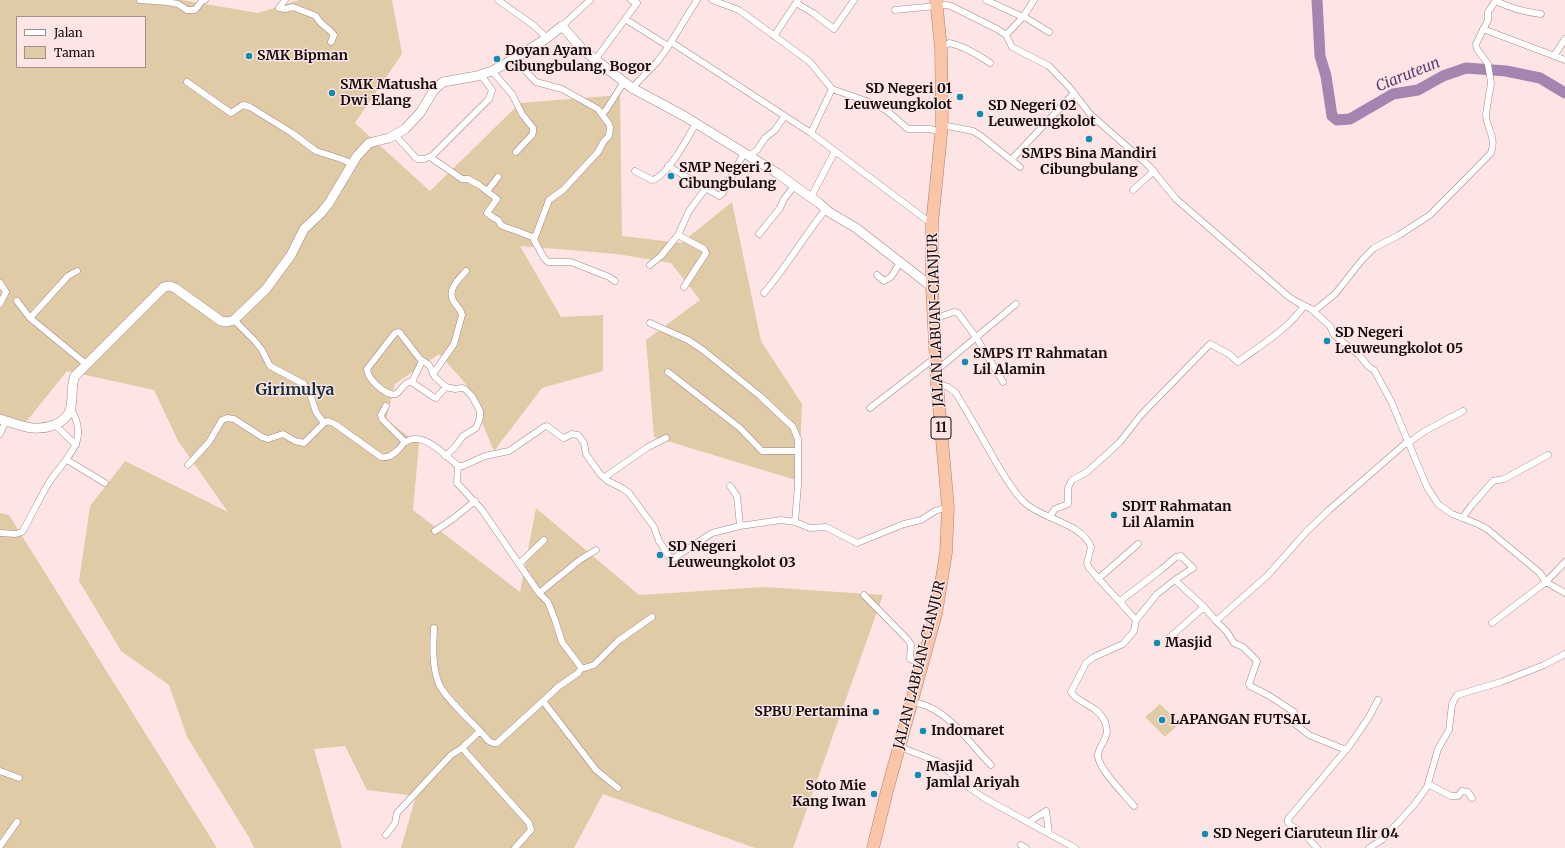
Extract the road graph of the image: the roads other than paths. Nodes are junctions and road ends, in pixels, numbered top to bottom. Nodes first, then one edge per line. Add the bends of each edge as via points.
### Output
1 (140, 0) edge
2 (202, 0) edge
3 (285, 0) edge
4 (498, 0) edge
5 (590, 0) edge
6 (697, 0) edge
7 (712, 0) edge
8 (854, 0) edge
9 (986, 0) edge
10 (1034, 0) edge
11 (636, 1) edge
12 (1496, 1) edge
13 (797, 2) edge
14 (936, 3) edge
15 (895, 10) dead end
16 (1541, 14) dead end
17 (1023, 17) junction
18 (625, 19) junction
19 (562, 26) junction
20 (1483, 29) junction
21 (1049, 32) dead end
22 (1006, 35) junction
23 (774, 36) junction
24 (547, 38) junction
25 (1565, 39) edge
26 (331, 42) dead end
27 (669, 44) junction
28 (941, 48) junction
29 (1554, 56) junction
30 (514, 59) junction
31 (595, 60) junction
32 (1565, 60) edge
33 (990, 63) dead end
34 (492, 71) junction
35 (481, 75) junction
36 (187, 82) dead end
37 (628, 85) junction
38 (832, 89) junction
39 (1074, 93) junction
40 (602, 114) junction
41 (784, 117) junction
42 (696, 123) junction
43 (937, 128) junction
44 (811, 133) junction
45 (395, 135) junction
46 (835, 151) junction
47 (516, 152) dead end
48 (748, 155) junction
49 (430, 157) junction
50 (1011, 160) junction
51 (353, 164) junction
52 (668, 166) junction
53 (1020, 167) dead end
54 (635, 171) dead end
55 (1154, 171) junction
56 (498, 177) dead end
57 (795, 186) junction
58 (706, 188) junction
59 (488, 190) junction
60 (1133, 190) dead end
61 (811, 197) junction
62 (826, 209) junction
63 (932, 224) junction
64 (759, 234) dead end
65 (678, 235) junction
66 (535, 238) junction
67 (900, 263) junction
68 (650, 265) dead end
69 (77, 271) dead end
70 (466, 271) dead end
71 (878, 274) dead end
72 (615, 281) dead end
73 (0, 283) edge
74 (684, 287) dead end
75 (932, 287) junction
76 (764, 293) dead end
77 (17, 301) dead end
78 (0, 304) edge
79 (1016, 304) dead end
80 (1304, 306) junction
81 (1314, 311) junction
82 (30, 318) junction
83 (934, 319) junction
84 (234, 320) junction
85 (650, 323) dead end
86 (976, 338) junction
87 (936, 357) junction
88 (422, 361) junction
89 (86, 364) junction
90 (937, 370) junction
91 (668, 372) dead end
92 (433, 374) junction
93 (412, 382) junction
94 (1002, 382) dead end
95 (937, 384) junction
96 (446, 387) junction
97 (386, 406) dead end
98 (70, 408) junction
99 (870, 408) dead end
100 (1463, 411) dead end
101 (3, 420) edge
102 (324, 423) junction
103 (55, 425) junction
104 (0, 434) edge
105 (666, 438) dead end
106 (405, 442) junction
107 (1407, 442) junction
108 (76, 445) junction
109 (798, 451) junction
110 (1548, 455) dead end
111 (445, 456) junction
112 (67, 460) junction
113 (188, 465) dead end
114 (458, 466) junction
115 (605, 478) junction
116 (105, 484) dead end
117 (730, 486) dead end
118 (475, 501) junction
119 (948, 507) junction
120 (1049, 517) junction
121 (1462, 518) junction
122 (795, 522) junction
123 (740, 526) junction
124 (435, 531) dead end
125 (0, 533) edge
126 (544, 540) dead end
127 (1138, 544) dead end
128 (596, 550) dead end
129 (1565, 562) edge
130 (519, 564) junction
131 (1098, 579) junction
132 (1175, 580) junction
133 (1546, 582) junction
134 (1565, 593) edge
135 (539, 594) junction
136 (864, 595) dead end
137 (1120, 601) junction
138 (1204, 606) junction
139 (652, 617) dead end
140 (1136, 620) junction
141 (1216, 621) junction
142 (1492, 623) dead end
143 (434, 628) dead end
144 (1169, 638) dead end
145 (1565, 654) edge
146 (922, 664) junction
147 (581, 669) junction
148 (1378, 700) dead end
149 (543, 701) junction
150 (911, 702) junction
151 (480, 730) junction
152 (900, 747) junction
153 (462, 748) junction
154 (1346, 750) junction
155 (991, 765) dead end
156 (0, 771) edge
157 (19, 778) dead end
158 (1428, 784) junction
159 (618, 788) dead end
160 (1472, 798) dead end
161 (1134, 806) dead end
162 (17, 822) dead end
163 (1029, 822) junction
164 (1049, 833) junction
165 (386, 835) dead end
166 (0, 846) edge
167 (515, 848) edge
168 (873, 848) edge
169 (1075, 848) edge
170 (1317, 848) edge
171 (1369, 848) edge

1 - 2 street via 168,2 178,4 187,10 195,10
3 - 26 street via 279,8 293,7 316,16 319,23 334,35
4 - 24 street
5 - 19 street
6 - 27 street
7 - 23 street via 739,10
8 - 13 street via 834,29
9 - 17 street
10 - 17 street
11 - 18 street
12 - 16 street via 1507,7
12 - 20 street via 1488,12 1488,20
13 - 23 street
14 - 15 street
14 - 22 street via 955,8
14 - 28 highway, JALAN LABUAN-CIANJUR / 11
17 - 21 street
17 - 22 street
18 - 27 street
18 - 31 street
19 - 24 street
19 - 31 street
20 - 29 street
20 - 81 street via 1476,44 1488,64 1491,84 1486,114 1493,137 1493,148 1489,156 1430,215 1374,248 1335,294
22 - 39 street via 1012,47 1049,66
23 - 38 street via 810,62
24 - 30 street
25 - 29 street
27 - 37 street via 657,62
27 - 41 street
28 - 33 street via 948,43 955,45 979,55
28 - 43 highway, JALAN LABUAN-CIANJUR / 11
29 - 32 street
30 - 34 street
30 - 40 street via 536,82 562,89 598,109
31 - 37 street
34 - 35 street
34 - 47 street via 512,94 532,128 532,135
35 - 45 street via 447,81 438,86 420,113 405,129
35 - 49 street via 492,90 489,99
36 - 51 street via 231,113 243,105 250,107 316,151
37 - 40 street
37 - 42 street
38 - 43 street via 886,110 908,129
38 - 44 street
39 - 50 street
39 - 55 street via 1090,114
40 - 66 street via 609,124 609,136 588,163 549,200
41 - 44 street
41 - 48 street via 757,150
42 - 48 street
42 - 52 street
43 - 50 street via 973,131
43 - 63 highway, JALAN LABUAN-CIANJUR / 11
44 - 46 street
45 - 49 street via 415,157 422,160
45 - 51 street via 369,143
46 - 61 street
46 - 63 street
48 - 57 street
48 - 58 street via 722,194 717,195
49 - 59 street via 462,179 468,179
50 - 53 street
51 - 84 street via 329,203 304,230 275,278
52 - 54 street via 656,179
52 - 58 street
55 - 60 street
55 - 80 street via 1184,205 1289,297
56 - 59 street
57 - 61 street
57 - 64 street
58 - 65 street via 689,211
59 - 66 street via 497,199 487,213 501,225
61 - 62 street
62 - 67 street via 856,228
62 - 76 street
63 - 75 highway, JALAN LABUAN-CIANJUR / 11
65 - 68 street
65 - 74 street via 704,249 706,253
66 - 72 street via 548,262 571,262
67 - 71 street via 891,277 884,281
67 - 75 street
69 - 82 street via 68,276
70 - 92 street via 454,285 451,293 462,315 456,337
73 - 78 street via 6,292
75 - 83 highway, JALAN LABUAN-CIANJUR / 11
77 - 82 street
79 - 86 street
80 - 81 street
80 - 120 street via 1281,330 1238,362 1210,344 1141,415 1118,443 1087,472 1072,480 1068,488 1068,504 1055,509
81 - 107 street via 1330,326 1334,335 1374,370 1391,401
82 - 89 street
83 - 86 street via 957,312
83 - 87 highway, JALAN LABUAN-CIANJUR / 11
84 - 89 street via 221,320 175,288 167,286
84 - 102 street via 262,350 270,366 304,384 316,412
85 - 109 street via 688,340 760,396 793,427 798,437
86 - 90 street
86 - 94 street
87 - 90 highway, JALAN LABUAN-CIANJUR / 11
87 - 99 street
88 - 92 street via 429,365
88 - 93 street
88 - 93 street via 398,332 368,369 368,374 377,385 390,394
89 - 98 street via 72,382
90 - 95 highway, JALAN LABUAN-CIANJUR / 11
91 - 109 street via 740,428 762,451
92 - 96 street
93 - 96 street via 433,398
95 - 119 highway, JALAN LABUAN-CIANJUR / 11
95 - 120 street via 956,393 1019,496 1031,508
96 - 111 street via 465,389 472,396 481,415 476,428 463,436
97 - 106 street via 382,419
98 - 103 street via 63,420
98 - 108 street via 77,420
100 - 107 street
101 - 103 street via 34,428
101 - 104 street
102 - 106 street via 328,421 335,424 381,458 391,456
102 - 113 street via 304,443 283,434 268,439 234,419 227,418 222,420 209,442
103 - 108 street
105 - 115 street via 648,447
106 - 111 street via 420,438
107 - 121 street via 1438,504
107 - 141 street via 1329,510 1267,576
108 - 112 street
109 - 122 street
110 - 121 street via 1504,479 1493,481
111 - 114 street
112 - 116 street
112 - 125 street via 46,487 22,532
114 - 115 street via 485,456 509,452 547,426 562,438 572,434 578,435 584,443 589,459
114 - 118 street via 457,483
115 - 123 street via 628,493 654,527 659,541 672,558 676,558 706,536
117 - 123 street via 737,496
118 - 124 street
118 - 130 street
119 - 122 street via 935,511 921,520 901,525 857,543 826,527 810,528
119 - 146 highway, JALAN LABUAN-CIANJUR / 11 via 942,583
120 - 131 street via 1089,541 1091,547 1087,562
121 - 133 street via 1495,535 1540,573
122 - 123 street via 781,520
126 - 130 street
127 - 131 street
128 - 135 street via 581,559
129 - 133 street
130 - 135 street
131 - 137 street
132 - 137 street via 1193,568 1181,556 1176,557
132 - 138 street
132 - 140 street via 1157,594
133 - 134 street
133 - 142 street
135 - 147 street via 548,602 562,642
136 - 146 street via 908,640 910,659
137 - 140 street
138 - 141 street
138 - 144 street
139 - 147 street via 618,641 594,665
140 - 161 street via 1134,631 1126,642 1086,663 1071,692 1074,697 1097,711 1104,721 1107,736 1098,758
141 - 154 street via 1234,643 1243,647 1257,661 1250,686 1294,712 1294,723 1309,735
143 - 151 street via 434,658 440,685
145 - 158 street via 1501,682 1457,694 1452,704 1449,730 1438,749
146 - 150 highway, JALAN LABUAN-CIANJUR / 11
147 - 149 street
148 - 154 street via 1370,717
149 - 151 street via 497,743 490,742
149 - 159 street via 596,770
150 - 152 highway, JALAN LABUAN-CIANJUR / 11
150 - 155 street via 929,707 950,722
151 - 153 street
152 - 163 street via 939,762 984,798
152 - 168 highway, JALAN LABUAN-CIANJUR / 11
153 - 165 street via 451,755 400,809 395,823
153 - 167 street via 529,823 531,830
154 - 170 street via 1288,819 1288,823
156 - 157 street
158 - 160 street via 1451,796 1458,796 1462,791 1468,792
158 - 171 street via 1414,805 1383,839
162 - 166 street
163 - 164 street
163 - 164 street via 1046,812
164 - 169 street

